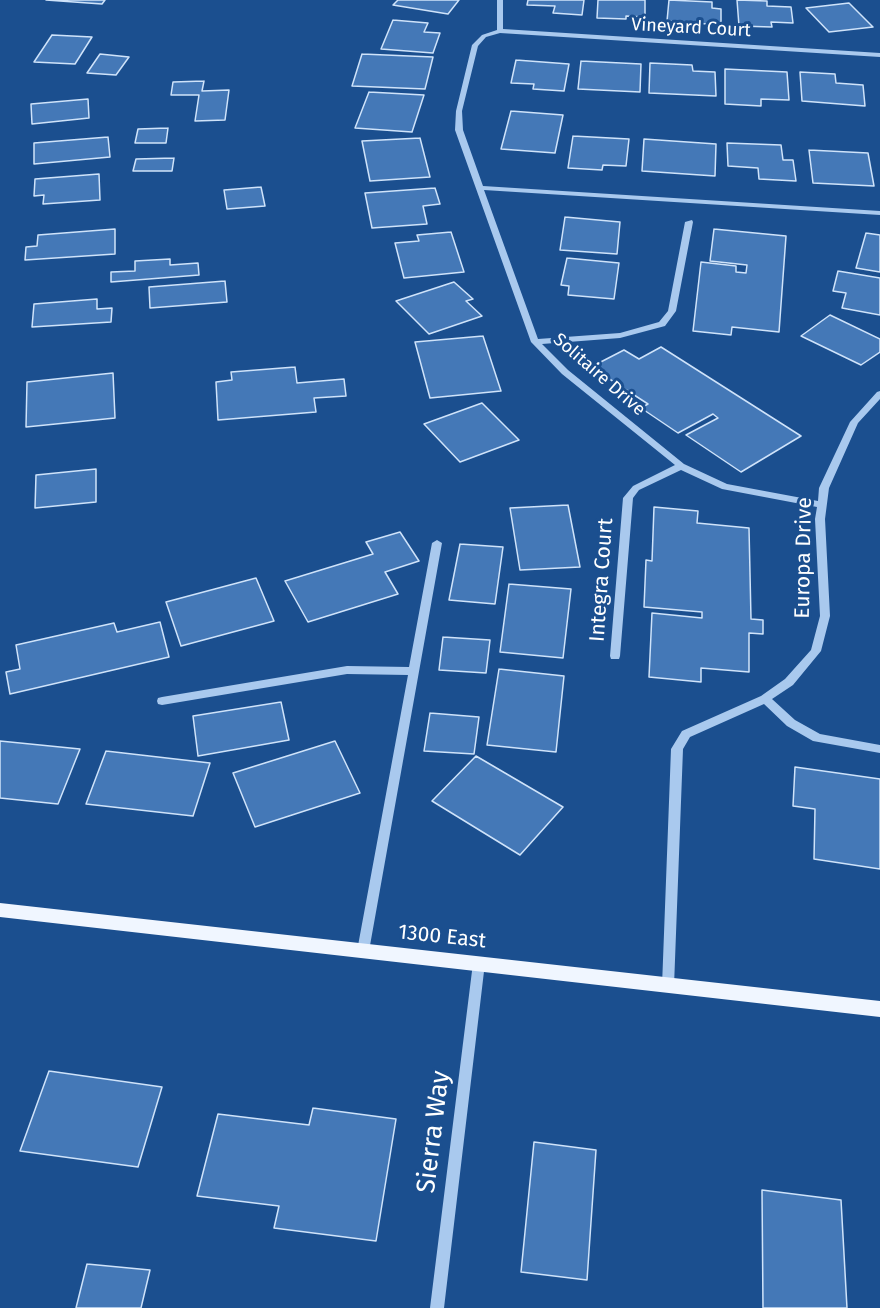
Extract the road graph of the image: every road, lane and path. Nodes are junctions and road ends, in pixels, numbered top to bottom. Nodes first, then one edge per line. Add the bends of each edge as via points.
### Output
1 (500, 0) edge
2 (500, 31) junction
3 (880, 55) edge
4 (481, 188) junction
5 (880, 213) edge
6 (689, 222) dead end
7 (535, 342) junction
8 (880, 394) edge
9 (681, 466) junction
10 (821, 505) junction
11 (436, 543) dead end
12 (615, 656) dead end
13 (414, 671) junction
14 (765, 699) junction
15 (162, 700) dead end
16 (880, 749) edge
17 (0, 910) edge
18 (363, 951) junction
19 (479, 963) junction
20 (668, 986) junction
21 (880, 1009) edge
22 (436, 1308) edge

1 - 2 street
2 - 3 street, Vineyard Court
2 - 4 street, Solitaire Drive via 484,36 475,45 459,111 459,130
4 - 5 street
4 - 7 street, Solitaire Drive
6 - 7 street via 672,311 662,324 620,335
7 - 9 street, Solitaire Drive via 565,372
8 - 10 street, Europa Drive via 854,422 842,443
9 - 10 street, Solitaire Drive via 725,487
9 - 12 street, Integra Court via 636,488 628,498
10 - 14 street, Europa Drive via 825,616 822,635 805,666
11 - 13 street
13 - 15 street via 347,670
13 - 18 street
14 - 16 street via 791,723 818,738
14 - 20 street, Europa Drive via 686,734 677,748
17 - 18 main road, 1300 East
18 - 19 main road, 1300 East
19 - 20 main road, 1300 East
19 - 22 street, Sierra Way
20 - 21 main road, 1300 East

